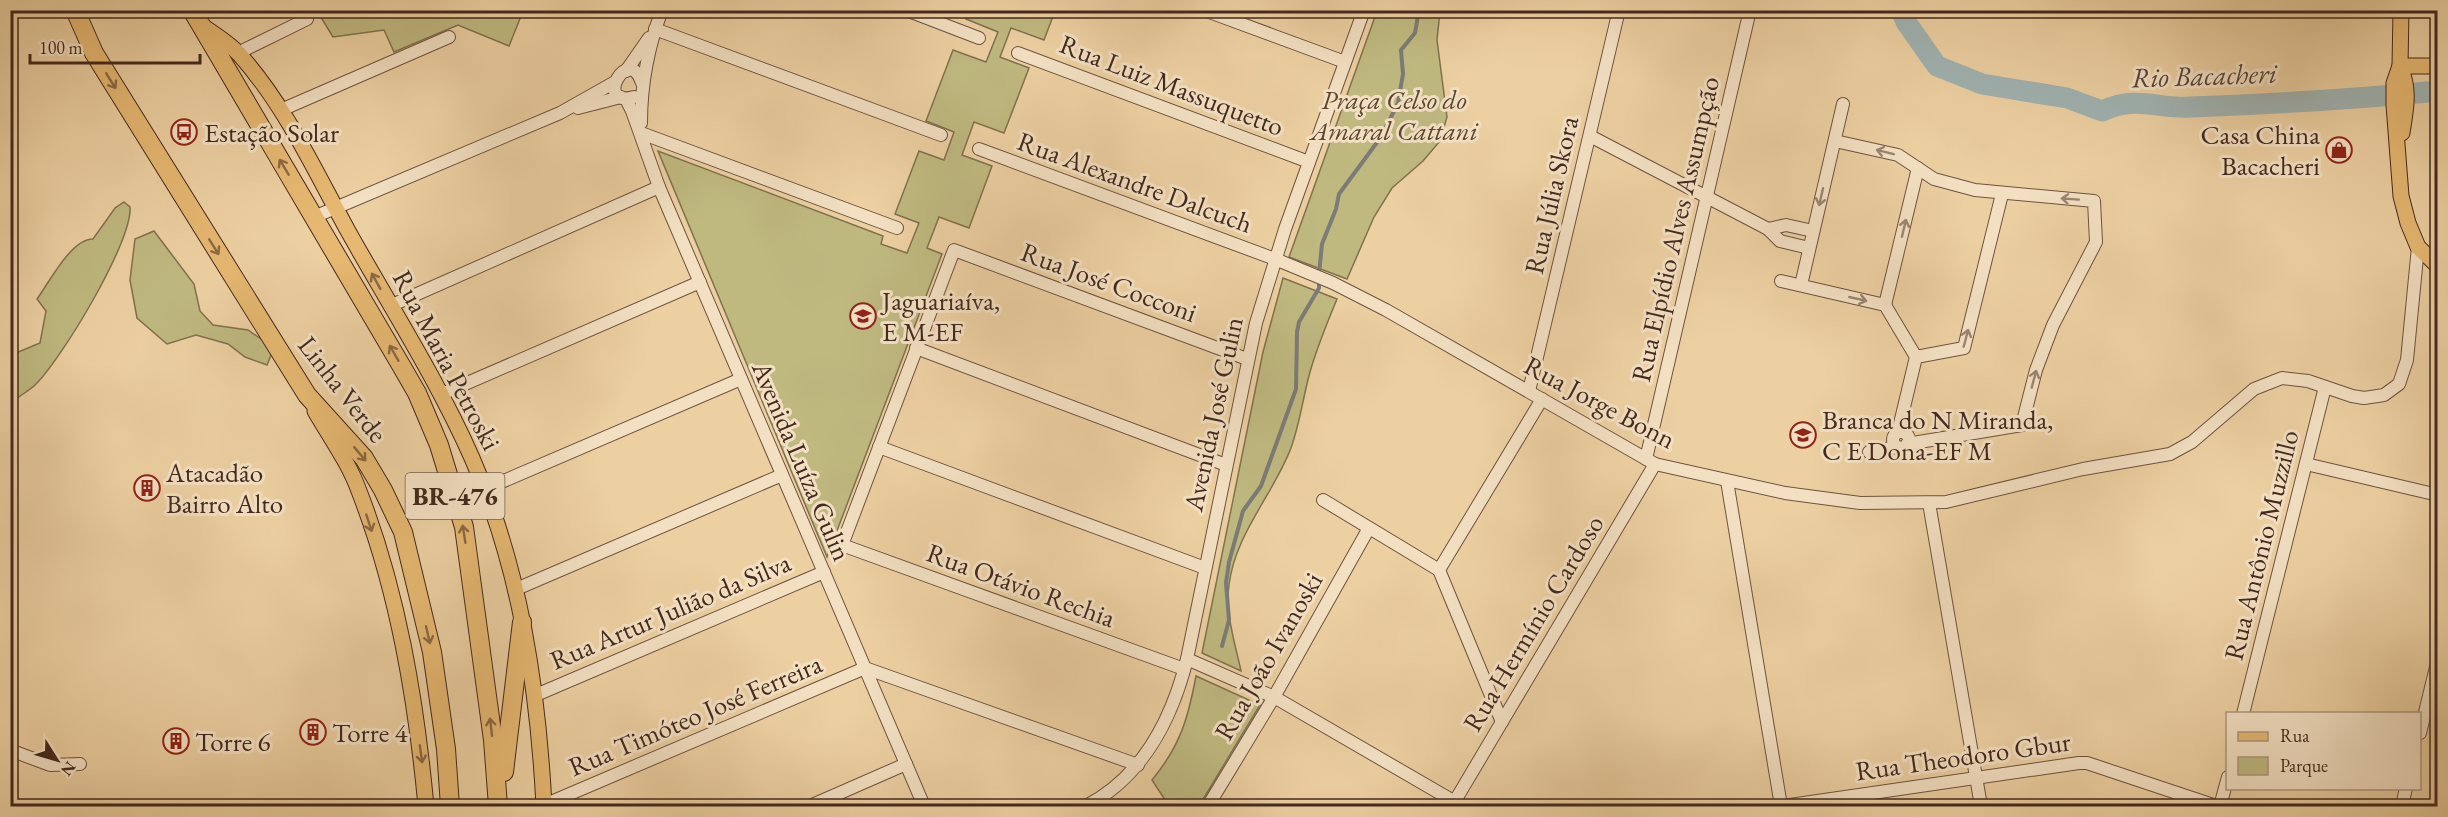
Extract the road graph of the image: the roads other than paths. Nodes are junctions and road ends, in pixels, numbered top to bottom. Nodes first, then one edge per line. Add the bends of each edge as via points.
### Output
1 (75, 10) edge
2 (662, 10) edge
3 (906, 10) edge
4 (1204, 10) edge
5 (1364, 10) edge
6 (1619, 10) edge
7 (1750, 10) edge
8 (2401, 10) edge
9 (195, 16) edge
10 (307, 19) dead end
11 (655, 29) junction
12 (449, 37) dead end
13 (979, 38) dead end
14 (1018, 52) dead end
15 (238, 53) junction
16 (1345, 62) junction
17 (2400, 66) junction
18 (2438, 66) edge
19 (626, 71) junction
20 (615, 82) junction
21 (641, 87) junction
22 (623, 98) junction
23 (1843, 104) dead end
24 (281, 110) junction
25 (560, 113) junction
26 (641, 133) junction
27 (941, 135) dead end
28 (1590, 136) junction
29 (1835, 141) junction
30 (979, 149) dead end
31 (1309, 162) junction
32 (1918, 168) junction
33 (659, 187) junction
34 (2002, 194) junction
35 (1707, 197) junction
36 (335, 207) junction
37 (314, 217) junction
38 (897, 228) dead end
39 (1768, 229) junction
40 (1813, 231) junction
41 (2418, 247) junction
42 (1809, 248) junction
43 (1275, 259) junction
44 (2438, 266) edge
45 (1780, 281) dead end
46 (699, 282) junction
47 (1801, 285) junction
48 (1885, 305) junction
49 (390, 306) junction
50 (916, 348) junction
51 (1916, 357) junction
52 (1247, 359) junction
53 (741, 379) junction
54 (2325, 387) junction
55 (1529, 391) junction
56 (442, 394) junction
57 (307, 395) junction
58 (1542, 399) junction
59 (1903, 446) junction
60 (879, 447) junction
61 (1869, 452) dead end
62 (1650, 461) junction
63 (2306, 464) junction
64 (1226, 465) junction
65 (782, 475) junction
66 (1727, 481) junction
67 (485, 489) junction
68 (2438, 495) edge
69 (1323, 500) dead end
70 (1929, 503) junction
71 (1369, 528) junction
72 (1205, 568) junction
73 (1439, 570) junction
74 (824, 572) junction
75 (514, 590) junction
76 (522, 622) junction
77 (2438, 659) edge
78 (1186, 664) junction
79 (865, 668) junction
80 (536, 695) junction
81 (1274, 697) junction
82 (2244, 712) edge
83 (1502, 722) junction
84 (2421, 729) edge
85 (10, 750) edge
86 (80, 764) dead end
87 (906, 764) junction
88 (1138, 765) junction
89 (1976, 777) junction
90 (2226, 783) edge
91 (2406, 790) edge
92 (1456, 805) edge
93 (544, 806) edge
94 (426, 807) edge
95 (450, 807) edge
96 (499, 807) edge
97 (810, 807) edge
98 (924, 807) edge
99 (1086, 807) edge
100 (1208, 807) edge
101 (1782, 807) edge
102 (1981, 807) edge
103 (2218, 807) edge
104 (2402, 807) edge

1 -> 57 highway, Linha Verde / BR-476 via 94,53
2 - 11 street
3 - 13 street
4 - 16 street
5 - 16 street, Avenida José Gulin
6 - 28 street, Rua Júlia Skora
7 - 35 street, Rua Elpídio Alves Assumpção
8 - 17 main road
9 - 15 main road, Rua Maria Petroski
37 -> 9 highway, Linha Verde / BR-476
10 - 15 street
11 - 19 street
11 - 21 street, Avenida Luíza Gulin
11 - 27 street
12 - 24 street
14 - 31 street, Rua Luiz Massuquetto
15 - 24 main road, Rua Maria Petroski
16 - 31 street, Avenida José Gulin
17 - 18 main road
17 - 41 main road via 2401,196
19 - 20 street
19 - 21 street via 635,73
20 - 22 street via 615,90
20 - 25 street
21 - 22 street via 635,97
21 - 26 street, Avenida Luíza Gulin
22 - 25 street
22 - 26 street, Avenida Luíza Gulin
23 - 29 street
24 - 36 main road, Rua Maria Petroski
25 - 36 street
26 - 33 street, Avenida Luíza Gulin
26 - 38 street
28 - 35 street
28 - 55 street, Rua Júlia Skora
32 -> 29 street via 1898,155
29 -> 40 street
30 - 43 street, Rua Alexandre Dalcuch
31 - 43 street, Avenida José Gulin
32 - 34 street via 1940,182
48 -> 32 street
33 - 46 street, Avenida Luíza Gulin
33 - 49 street
51 -> 34 street via 1964,348
59 -> 34 street via 2022,425 2053,325 2096,242 2094,201
35 - 39 street
35 - 62 street, Rua Elpídio Alves Assumpção
36 - 37 street
49 -> 36 main road, Rua Maria Petroski
96 -> 37 highway, Linha Verde / BR-476 via 464,527 449,476 417,393
39 - 40 street via 1786,225
39 - 42 street via 1780,241
40 - 42 street
41 - 44 main road
41 - 54 street, Rua Jorge Bonn via 2407,360 2399,384 2384,395 2364,398
42 - 47 street
43 - 52 street, Avenida José Gulin
43 - 55 street, Rua Jorge Bonn via 1360,296
45 - 47 street
46 - 53 street, Avenida Luíza Gulin
46 - 56 street
47 -> 48 street
48 - 51 street
49 - 56 main road, Rua Maria Petroski
50 - 52 street, Rua José Cocconi via 954,250
50 - 60 street
50 - 64 street
51 - 59 street via 1898,432 1907,435
52 - 64 street, Avenida José Gulin
53 - 65 street, Avenida Luíza Gulin
53 - 67 street
54 - 63 street, Rua Antônio Muzzillo
54 - 70 street, Rua Jorge Bonn via 2292,378 2273,380 2254,389 2192,442 2170,454 2083,469 1959,500
55 - 58 street, Rua Jorge Bonn
56 - 67 main road, Rua Maria Petroski
57 -> 94 main road via 359,489 382,560 413,698
57 -> 95 highway, Linha Verde / BR-476 via 364,458 403,532 432,652
58 - 62 street, Rua Jorge Bonn
58 - 73 street
59 - 61 street
60 - 72 street
60 - 78 street, Rua Otávio Rechia via 842,545
62 - 66 street, Rua Jorge Bonn
62 - 83 street, Rua Hermínio Cardoso
63 - 68 street
63 - 82 street, Rua Antônio Muzzillo
64 - 72 street, Avenida José Gulin
65 - 74 street, Avenida Luíza Gulin
65 - 75 street
66 - 70 street, Rua Jorge Bonn via 1833,500
66 - 101 street
67 - 75 main road, Rua Maria Petroski
69 - 71 street
70 - 89 street
71 - 73 street
71 - 81 street, Rua João Ivanoski
72 - 78 street, Avenida José Gulin
73 - 83 street
74 - 79 street, Avenida Luíza Gulin
74 - 80 street, Rua Artur Julião da Silva
75 - 76 main road, Rua Maria Petroski
76 - 80 main road, Rua Maria Petroski
76 - 96 highway
77 - 84 street
78 - 81 street, Rua Otávio Rechia
78 - 88 street, Avenida José Gulin via 1168,713
79 - 87 street, Avenida Luíza Gulin
79 - 88 street
79 - 93 street, Rua Timóteo José Ferreira
80 - 93 main road, Rua Maria Petroski
81 - 92 street, Rua Otávio Rechia
81 - 100 street, Rua João Ivanoski
83 - 92 street, Rua Hermínio Cardoso
85 - 86 street via 50,765
87 - 97 street
87 - 98 street, Avenida Luíza Gulin
88 - 99 street, Avenida José Gulin via 1115,788
89 - 101 street, Rua Theodoro Gbur
89 - 102 street
89 - 103 street, Rua Theodoro Gbur via 2069,763 2087,764
90 - 103 street
91 - 104 street

